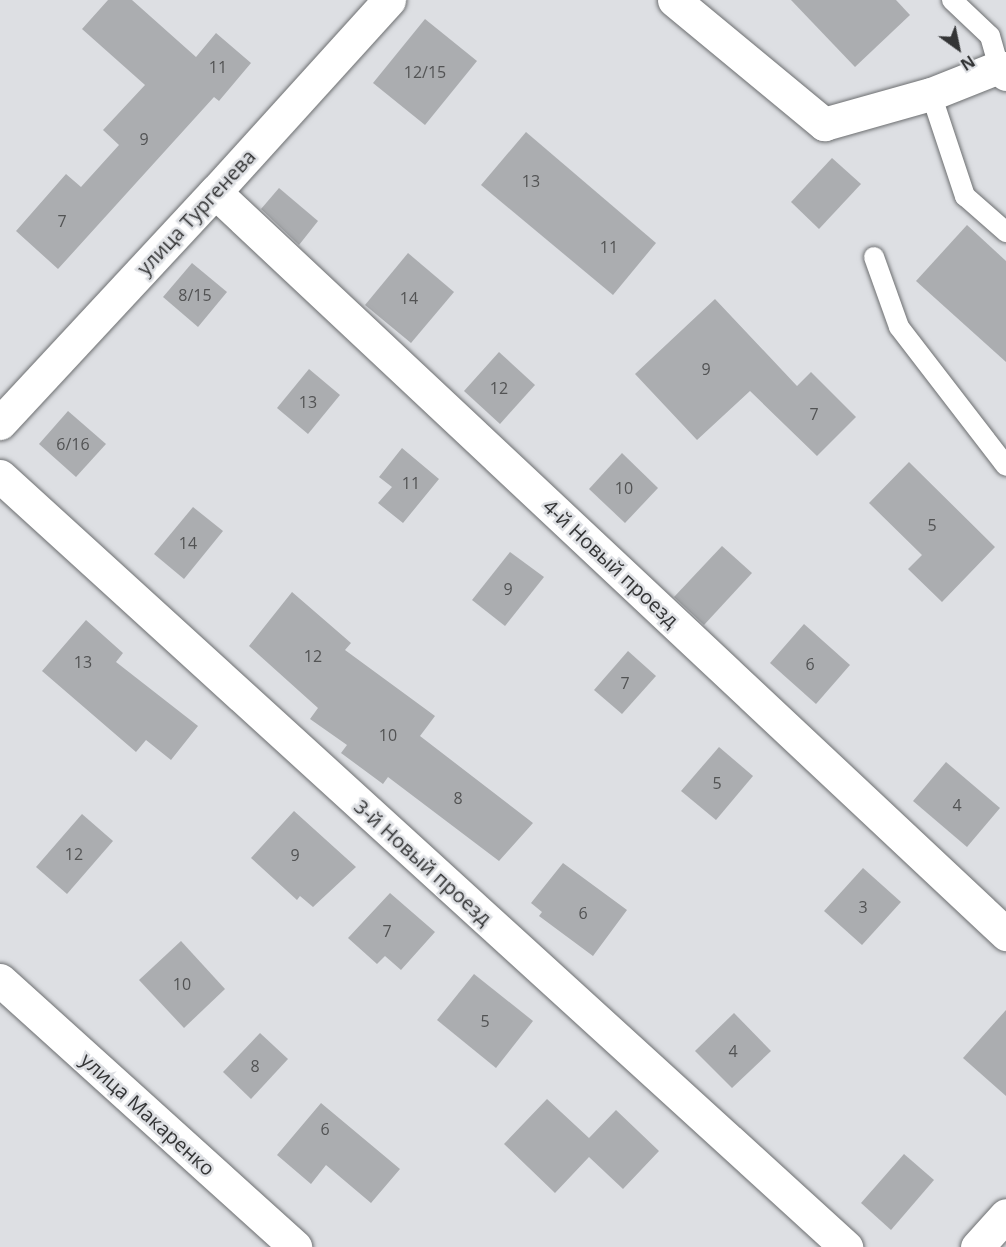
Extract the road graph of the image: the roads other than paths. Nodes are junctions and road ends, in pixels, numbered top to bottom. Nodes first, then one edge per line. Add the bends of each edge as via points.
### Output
1 (389, 0) edge
2 (675, 0) edge
3 (952, 0) edge
4 (1003, 70) edge
5 (931, 94) junction
6 (215, 192) junction
7 (1006, 232) edge
8 (874, 257) dead end
9 (0, 423) edge
10 (1006, 466) edge
11 (0, 476) edge
12 (1006, 934) edge
13 (0, 981) edge
14 (1006, 1215) edge
15 (295, 1247) edge
16 (846, 1247) edge
17 (977, 1247) edge

1 - 6 street, улица Тургенева
2 - 5 street via 824,124
3 - 4 lane via 990,36
4 - 5 street
5 - 7 lane via 965,196
6 - 9 street, улица Тургенева
6 - 12 street, 4-й Новый проезд
8 - 10 lane via 899,327
11 - 16 street, 3-й Новый проезд
13 - 15 street, улица Макаренко
14 - 17 street

